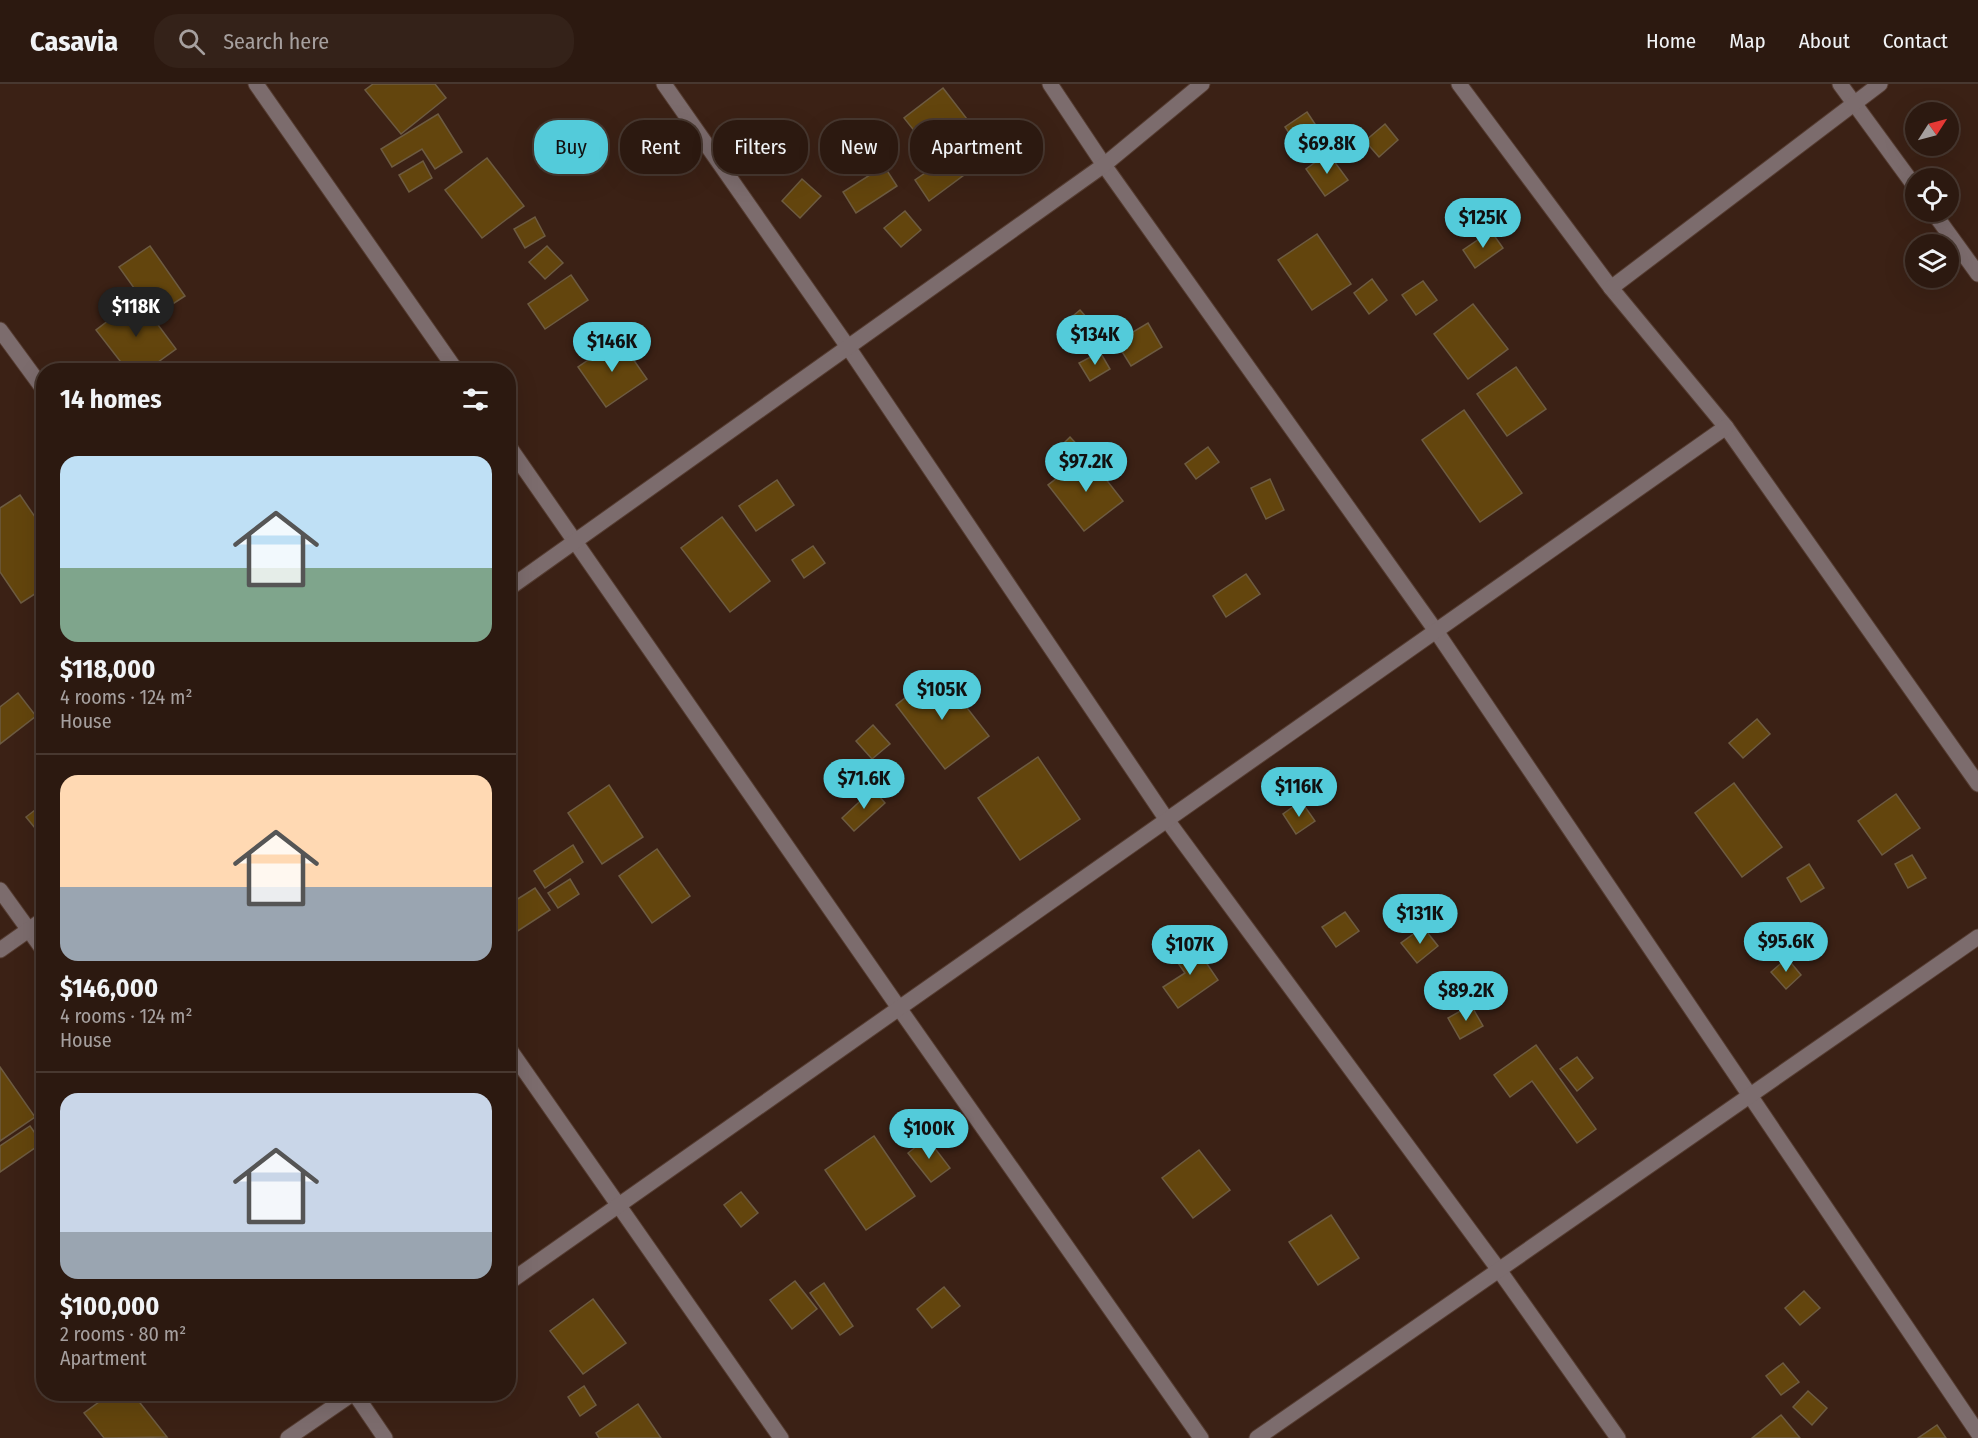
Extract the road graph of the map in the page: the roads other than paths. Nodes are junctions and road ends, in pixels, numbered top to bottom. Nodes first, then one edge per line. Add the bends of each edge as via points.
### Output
1 (256, 84) edge
2 (664, 84) edge
3 (1050, 84) edge
4 (1202, 84) edge
5 (1459, 84) edge
6 (1840, 84) edge
7 (1880, 84) edge
8 (1855, 103) junction
9 (1104, 165) junction
10 (1905, 173) edge
11 (1940, 222) edge
12 (1978, 274) edge
13 (1611, 288) junction
14 (0, 330) edge
15 (848, 347) junction
16 (451, 363) edge
17 (36, 379) edge
18 (1726, 427) junction
19 (516, 456) edge
20 (575, 541) junction
21 (516, 583) edge
22 (1436, 631) junction
23 (1978, 784) edge
24 (1167, 820) junction
25 (0, 890) edge
26 (36, 925) edge
27 (29, 930) junction
28 (1978, 937) edge
29 (36, 940) edge
30 (0, 950) edge
31 (899, 1008) junction
32 (516, 1058) edge
33 (1749, 1096) junction
34 (619, 1206) junction
35 (1499, 1270) junction
36 (516, 1277) edge
37 (343, 1401) edge
38 (358, 1401) edge
39 (1978, 1433) edge
40 (288, 1438) edge
41 (385, 1438) edge
42 (781, 1438) edge
43 (1201, 1438) edge
44 (1257, 1438) edge
45 (1617, 1438) edge

1 - 16 street
2 - 15 street
3 - 9 street
4 - 9 street
5 - 13 street
6 - 8 street
7 - 8 street
8 - 10 street
8 - 13 street
9 - 15 street
9 - 22 street
11 - 12 street
13 - 18 street
14 - 17 street
15 - 20 street
15 - 24 street
18 - 22 street
18 - 23 street
19 - 20 street
20 - 21 street
20 - 31 street
22 - 24 street
22 - 33 street
24 - 31 street
24 - 35 street
25 - 27 street
26 - 27 street
27 - 29 street
27 - 30 street
28 - 33 street
31 - 34 street
31 - 43 street
32 - 34 street
33 - 35 street
33 - 39 street
34 - 36 street
34 - 42 street
35 - 44 street
35 - 45 street
37 - 40 street
38 - 41 street

